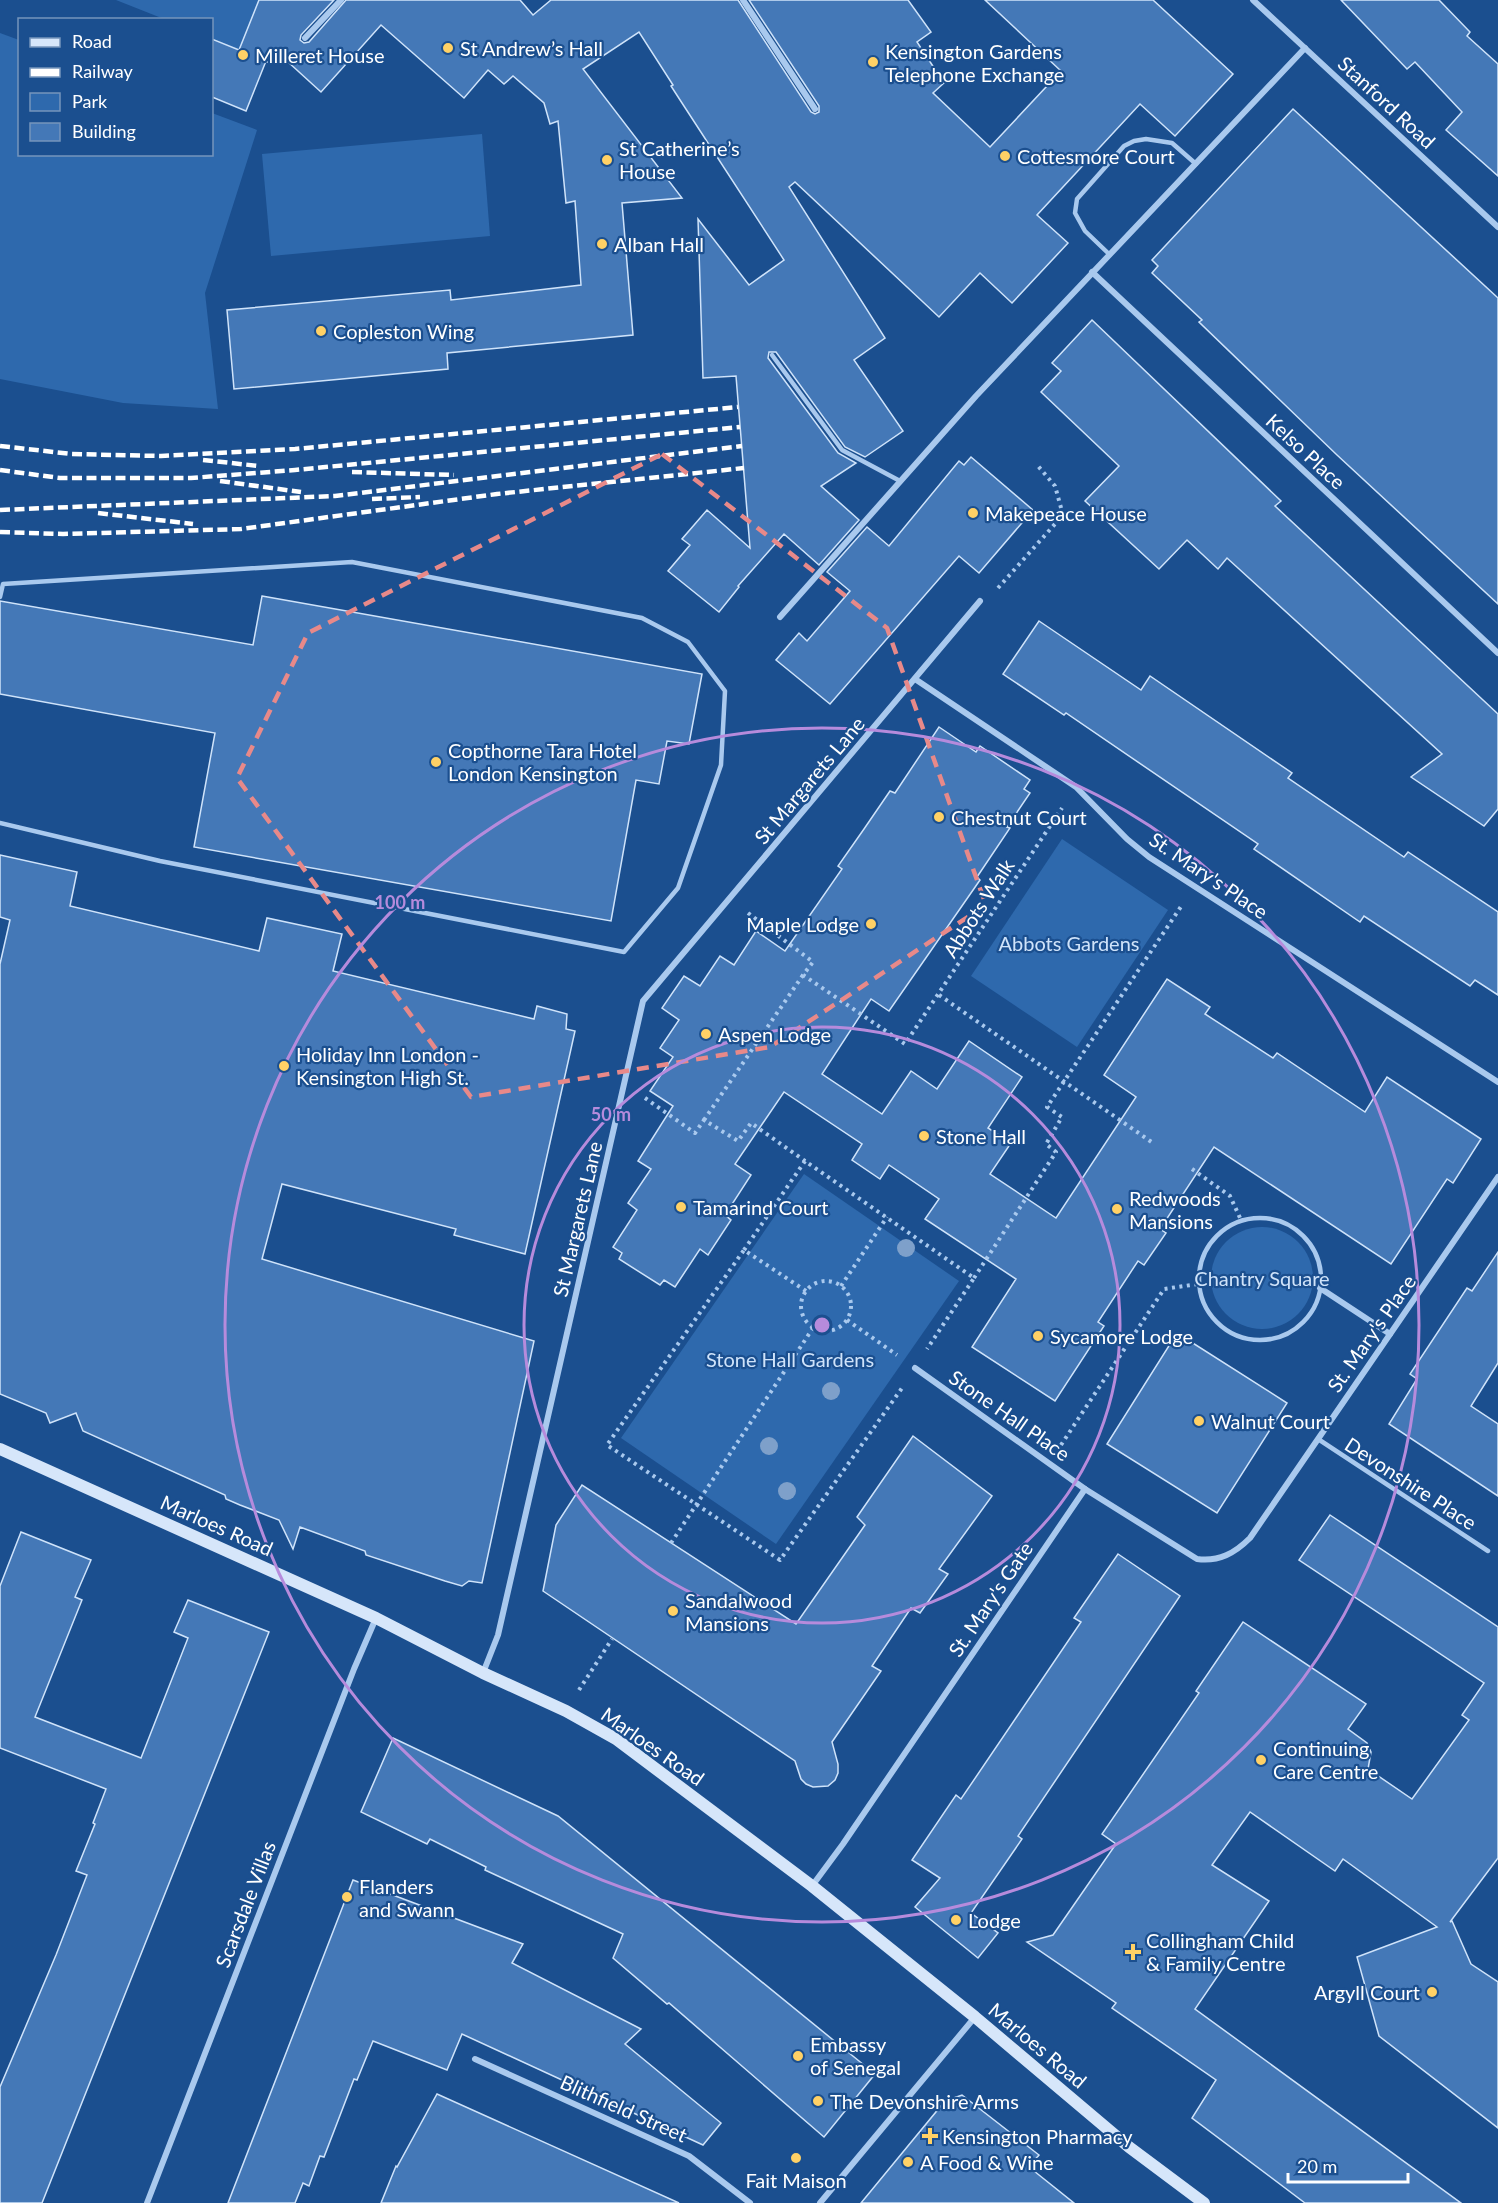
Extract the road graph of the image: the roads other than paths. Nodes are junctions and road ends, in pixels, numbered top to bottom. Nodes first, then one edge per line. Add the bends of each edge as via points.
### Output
1 (341, 0) edge
2 (743, 0) edge
3 (1253, 0) edge
4 (305, 38) dead end
5 (1305, 48) junction
6 (815, 109) dead end
7 (1196, 164) junction
8 (1498, 227) edge
9 (1109, 254) junction
10 (1092, 272) junction
11 (772, 355) dead end
12 (900, 481) junction
13 (0, 597) edge
14 (980, 600) road end
15 (780, 617) dead end
16 (1498, 653) edge
17 (915, 680) junction
18 (0, 823) edge
19 (1498, 1082) edge
20 (1497, 1181) edge
21 (1320, 1288) junction
22 (1390, 1334) junction
23 (915, 1368) road end
24 (1318, 1439) junction
25 (0, 1449) edge
26 (1085, 1488) junction
27 (1488, 1551) dead end
28 (376, 1618) junction
29 (483, 1673) junction
30 (812, 1886) junction
31 (975, 2018) junction
32 (475, 2059) dead end
33 (147, 2203) edge
34 (750, 2203) edge
35 (820, 2203) edge
36 (1204, 2203) edge

1 - 4 street
2 - 6 street
3 - 5 street, Stanford Road
5 - 7 street
5 - 8 street, Stanford Road
7 - 9 street
7 - 9 lane via 1172,143 1146,139 1124,146 1077,200 1075,213 1085,231
9 - 10 street
10 - 12 street
10 - 16 street, Kelso Place
11 - 12 lane via 842,450
12 - 15 street
13 - 18 lane via 3,584 352,562 642,618 688,642 725,691 721,765 678,888 624,952 160,861
14 - 17 street, St Margarets Lane
17 - 19 street, St. Mary's Place via 1076,787 1149,857
17 - 29 street, St Margarets Lane via 643,1001 498,1635
20 - 22 street, St. Mary's Place
21 - 21 lane via 1316,1253 1293,1226 1276,1219 1241,1220 1223,1229 1209,1244 1200,1263 1198,1284 1202,1301 1224,1329 1240,1337 1275,1338 1291,1331 1305,1320
21 - 22 street
22 - 24 street, St. Mary's Place
23 - 26 street, Stone Hall Place
24 - 26 street, St. Mary's Place via 1250,1538 1239,1549 1209,1561 1197,1559
24 - 27 lane, Devonshire Place
25 - 28 street, Marloes Road
26 - 30 street, St. Mary's Gate
28 - 29 street, Marloes Road
28 - 33 street, Scarsdale Villas
29 - 30 street, Marloes Road via 616,1739
30 - 31 street, Marloes Road
31 - 35 street
31 - 36 street, Marloes Road via 1129,2147
32 - 34 street, Blithfield Street via 689,2156

